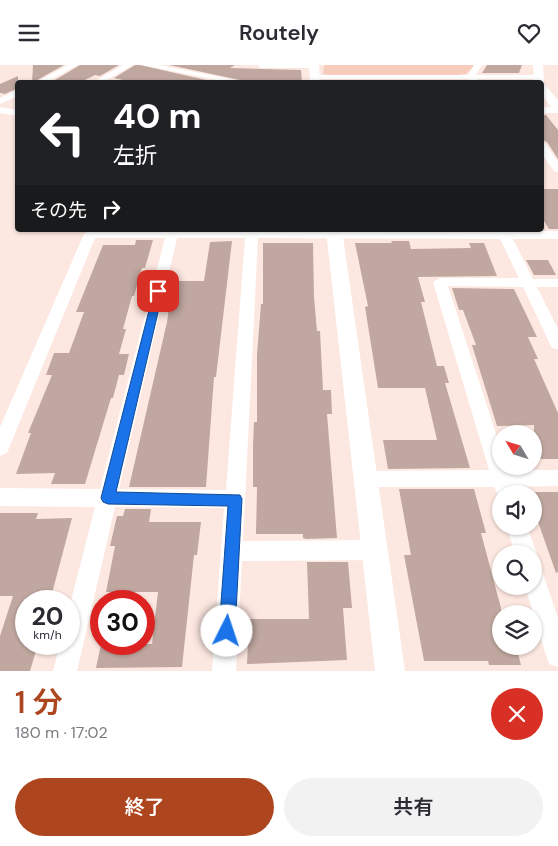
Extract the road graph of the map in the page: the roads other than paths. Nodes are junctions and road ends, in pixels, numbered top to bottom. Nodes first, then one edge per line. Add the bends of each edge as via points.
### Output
1 (74, 65) edge
2 (129, 65) edge
3 (146, 65) edge
4 (478, 65) edge
5 (538, 65) edge
6 (260, 69) edge
7 (314, 73) edge
8 (44, 80) edge
9 (101, 80) edge
10 (231, 80) edge
11 (373, 80) edge
12 (426, 80) edge
13 (473, 80) edge
14 (539, 80) edge
15 (544, 89) edge
16 (15, 94) edge
17 (0, 101) edge
18 (558, 109) edge
19 (0, 110) edge
20 (544, 110) edge
21 (15, 112) edge
22 (544, 149) edge
23 (558, 169) edge
24 (334, 232) edge
25 (421, 232) edge
26 (504, 232) edge
27 (172, 234) junction
28 (252, 235) junction
29 (558, 235) edge
30 (528, 283) junction
31 (558, 283) edge
32 (558, 344) edge
33 (0, 448) edge
34 (558, 478) edge
35 (365, 479) junction
36 (492, 485) edge
37 (504, 485) edge
38 (511, 485) edge
39 (0, 497) edge
40 (108, 498) junction
41 (235, 499) junction
42 (232, 551) junction
43 (375, 551) junction
44 (539, 595) edge
45 (558, 655) edge
46 (65, 671) edge
47 (224, 671) edge
48 (390, 671) edge

1 - 8 street
2 - 9 street
3 - 10 street
4 - 13 street
5 - 14 street
6 - 7 street
7 - 11 street
11 - 12 street
12 - 13 street
15 - 18 street
16 - 17 street
18 - 20 street
19 - 21 street
22 - 23 street
24 - 25 street
24 - 28 street
24 - 35 street
25 - 26 street
26 - 29 street
26 - 30 street
27 - 28 street
27 - 33 street via 90,234
27 - 40 street
28 - 41 street
30 - 31 street
30 - 32 street
30 - 37 street via 440,282
34 - 38 street
35 - 36 street
35 - 43 street
39 - 40 street
40 - 41 street
40 - 46 street
41 - 42 street
42 - 43 street
42 - 47 street
43 - 48 street
44 - 45 street

